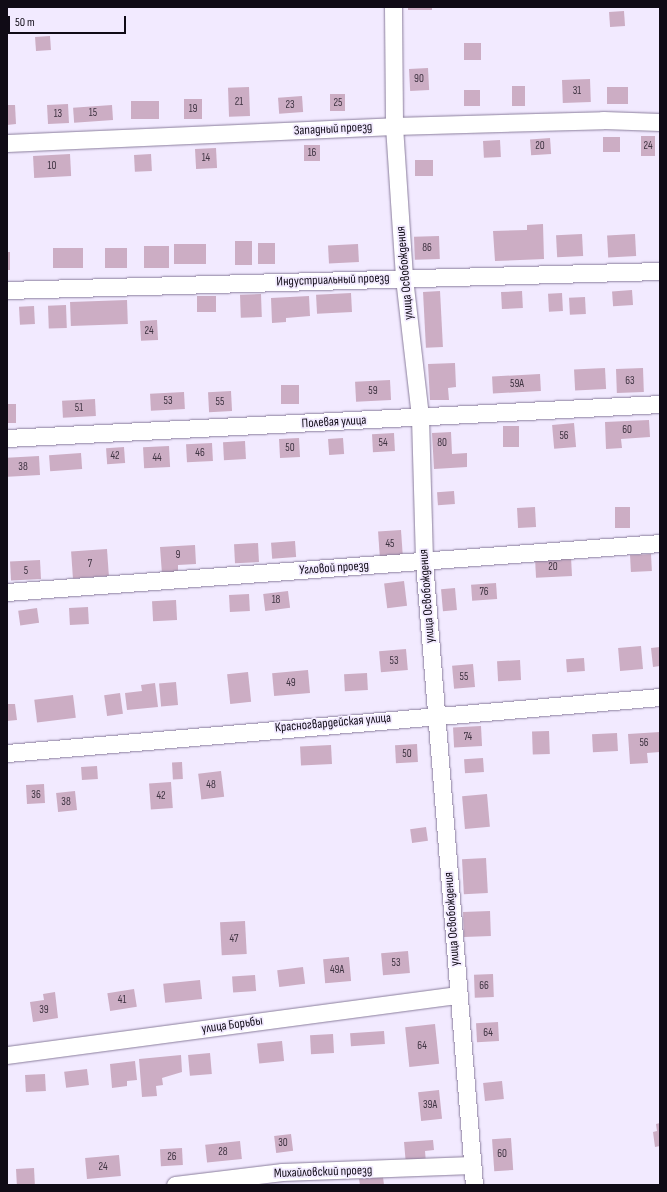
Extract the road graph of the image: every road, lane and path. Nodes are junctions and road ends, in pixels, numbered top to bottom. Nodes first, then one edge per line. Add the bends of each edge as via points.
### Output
1 (394, 7) edge
2 (660, 122) edge
3 (394, 126) junction
4 (7, 143) edge
5 (660, 271) edge
6 (404, 278) junction
7 (7, 290) edge
8 (660, 404) edge
9 (420, 417) junction
10 (7, 438) edge
11 (660, 543) edge
12 (424, 562) junction
13 (7, 592) edge
14 (660, 697) edge
15 (436, 714) junction
16 (7, 753) edge
17 (457, 995) junction
18 (7, 1055) edge
19 (472, 1165) junction
20 (175, 1185) edge
21 (474, 1185) edge

1 - 3 street, улица Освобождения
2 - 3 street, Западный проезд via 603,120
3 - 4 street, Западный проезд
3 - 6 street, улица Освобождения
5 - 6 street, Индустриальный проезд
6 - 7 street, Индустриальный проезд
6 - 9 street, улица Освобождения
8 - 9 street, Полевая улица
9 - 10 street, Полевая улица
9 - 12 street, улица Освобождения
11 - 12 street, Угловой проезд
12 - 13 street, Угловой проезд
12 - 15 street, улица Освобождения
14 - 15 street, Красногвардейская улица
15 - 16 street, Красногвардейская улица
15 - 17 street, улица Освобождения
17 - 18 street, улица Борьбы
17 - 19 street, улица Освобождения
19 - 20 street, Михайловский проезд via 282,1172
19 - 21 street, улица Освобождения

